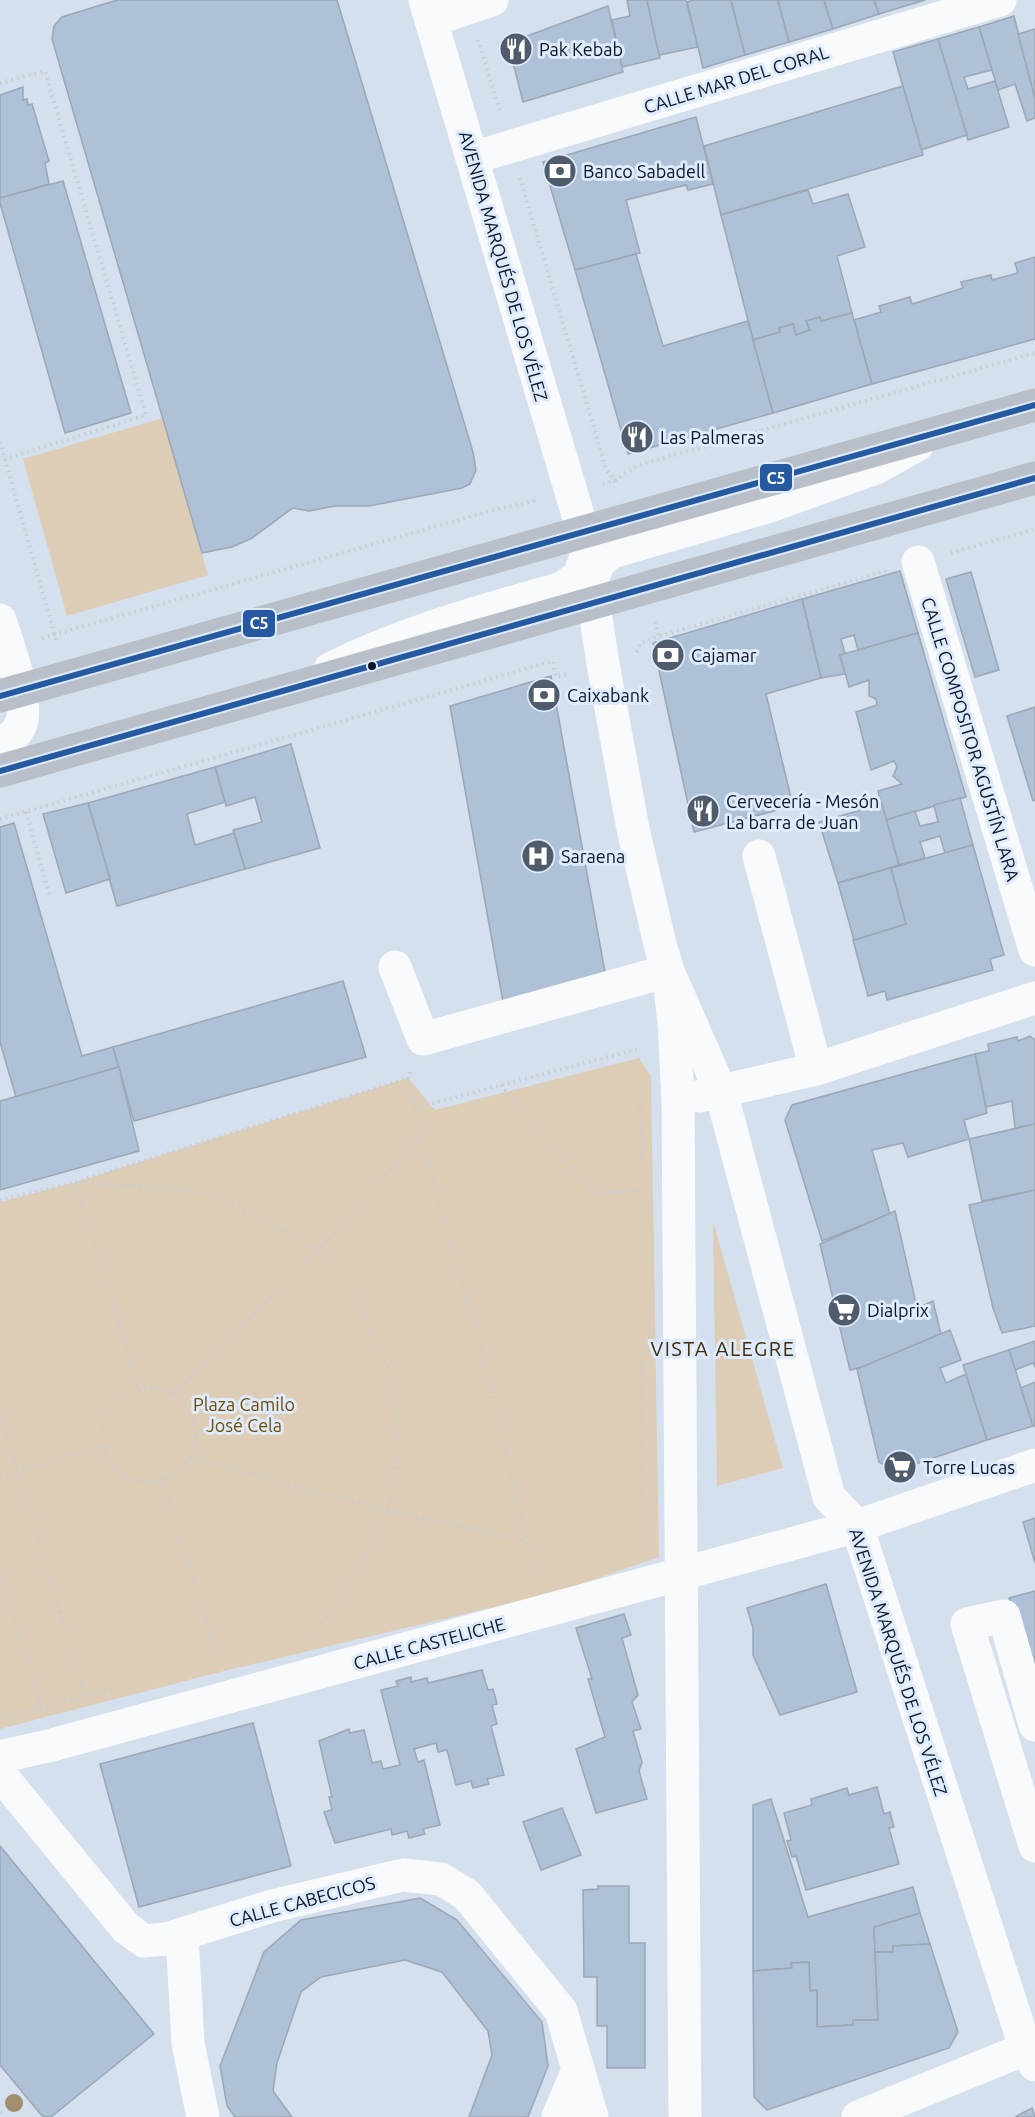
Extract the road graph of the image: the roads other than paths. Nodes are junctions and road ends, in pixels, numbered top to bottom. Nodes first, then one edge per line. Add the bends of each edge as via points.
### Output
1 (1000, 0) edge
2 (480, 4) edge
3 (428, 10) edge
4 (472, 158) junction
5 (1035, 405) edge
6 (939, 432) junction
7 (1035, 478) edge
8 (918, 562) road end
9 (588, 569) junction
10 (4, 633) edge
11 (285, 690) junction
12 (10, 694) edge
13 (0, 745) edge
14 (0, 771) edge
15 (759, 856) dead end
16 (1035, 950) edge
17 (395, 967) dead end
18 (668, 971) junction
19 (1035, 998) edge
20 (816, 1069) junction
21 (721, 1092) junction
22 (678, 1100) junction
23 (1035, 1465) edge
24 (857, 1526) junction
25 (682, 1575) junction
26 (1035, 1725) edge
27 (0, 1757) edge
28 (0, 1774) edge
29 (1035, 1846) edge
30 (182, 1935) junction
31 (1024, 2009) edge
32 (1032, 2053) edge
33 (578, 2070) junction
34 (203, 2117) edge
35 (558, 2117) edge
36 (592, 2117) edge
37 (685, 2117) edge
38 (858, 2117) edge

1 - 4 street, CALLE MAR DEL CORAL
2 - 3 street
3 - 4 street, AVENIDA MARQUÉS DE LOS VÉLEZ
4 - 9 street, AVENIDA MARQUÉS DE LOS VÉLEZ via 571,492
5 - 6 main road
6 - 9 street via 876,468 767,507 609,553
6 - 9 main road via 627,520
7 - 9 main road via 646,588
8 - 16 street, CALLE COMPOSITOR AGUSTÍN LARA
9 - 11 main road
9 - 11 street via 562,588 431,626 370,649
9 - 12 main road
9 - 18 street, AVENIDA MARQUÉS DE LOS VÉLEZ via 633,829
10 - 12 street
11 - 14 main road
12 - 13 street via 23,717 16,734
15 - 20 street
17 - 18 street via 423,1039
18 - 21 street, AVENIDA MARQUÉS DE LOS VÉLEZ
18 - 22 street
19 - 20 street
20 - 21 street
21 - 22 street
21 - 24 street, AVENIDA MARQUÉS DE LOS VÉLEZ via 829,1497
22 - 25 street
23 - 24 street, CALLE CASTELICHE
24 - 25 street, CALLE CASTELICHE
24 - 31 street, AVENIDA MARQUÉS DE LOS VÉLEZ
25 - 27 street, CALLE CASTELICHE
25 - 37 street
26 - 29 street via 1004,1616 968,1624
28 - 30 street, CALLE CABECICOS via 126,1928 144,1941
30 - 33 street, CALLE CABECICOS via 272,1906 404,1875 441,1879 467,1895 561,2011
30 - 34 street via 188,2043
31 - 32 street, AVENIDA MARQUÉS DE LOS VÉLEZ
32 - 38 street
33 - 35 street
33 - 36 street, CALLE CABECICOS

